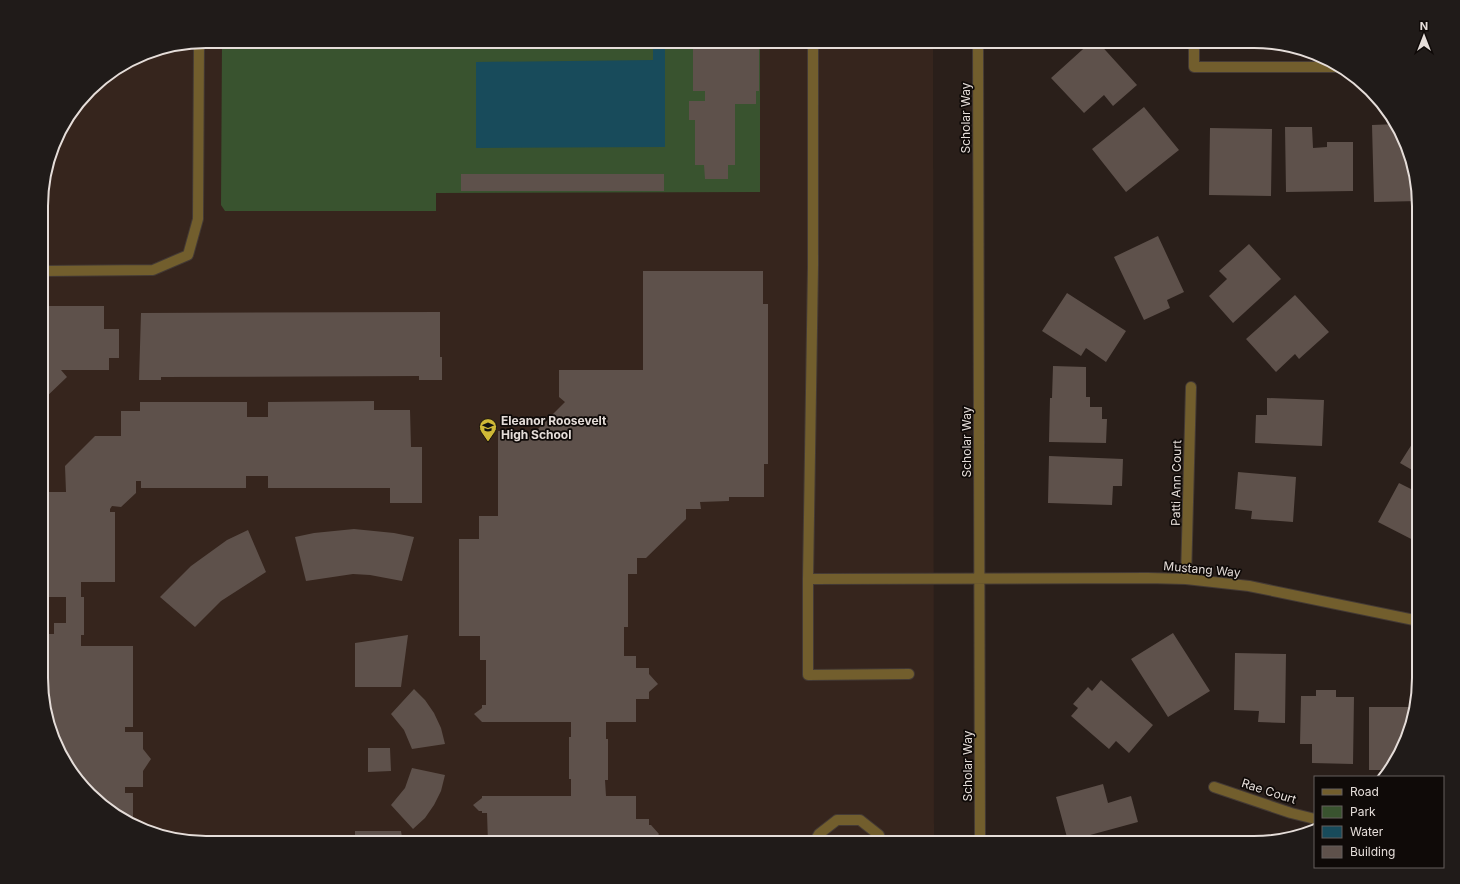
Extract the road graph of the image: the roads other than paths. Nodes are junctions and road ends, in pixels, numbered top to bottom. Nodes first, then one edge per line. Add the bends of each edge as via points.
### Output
1 (199, 48) edge
2 (813, 48) edge
3 (978, 48) edge
4 (1194, 48) edge
5 (1329, 67) edge
6 (48, 271) edge
7 (1191, 388) dead end
8 (808, 579) junction
9 (979, 579) junction
10 (1186, 579) junction
11 (1412, 620) edge
12 (909, 674) dead end
13 (1214, 787) dead end
14 (1314, 818) edge
15 (818, 836) edge
16 (879, 836) edge
17 (980, 836) edge

1 - 6 street via 198,220 188,255 153,270
2 - 8 street via 813,266
3 - 9 street, Scholar Way
4 - 5 street via 1194,67
7 - 10 street, Patti Ann Court
8 - 9 street, Mustang Way
8 - 12 street via 808,675
9 - 10 street, Mustang Way
9 - 17 street, Scholar Way
10 - 11 street, Mustang Way via 1249,586
13 - 14 street, Rae Court via 1291,813
15 - 16 street via 837,820 860,820

